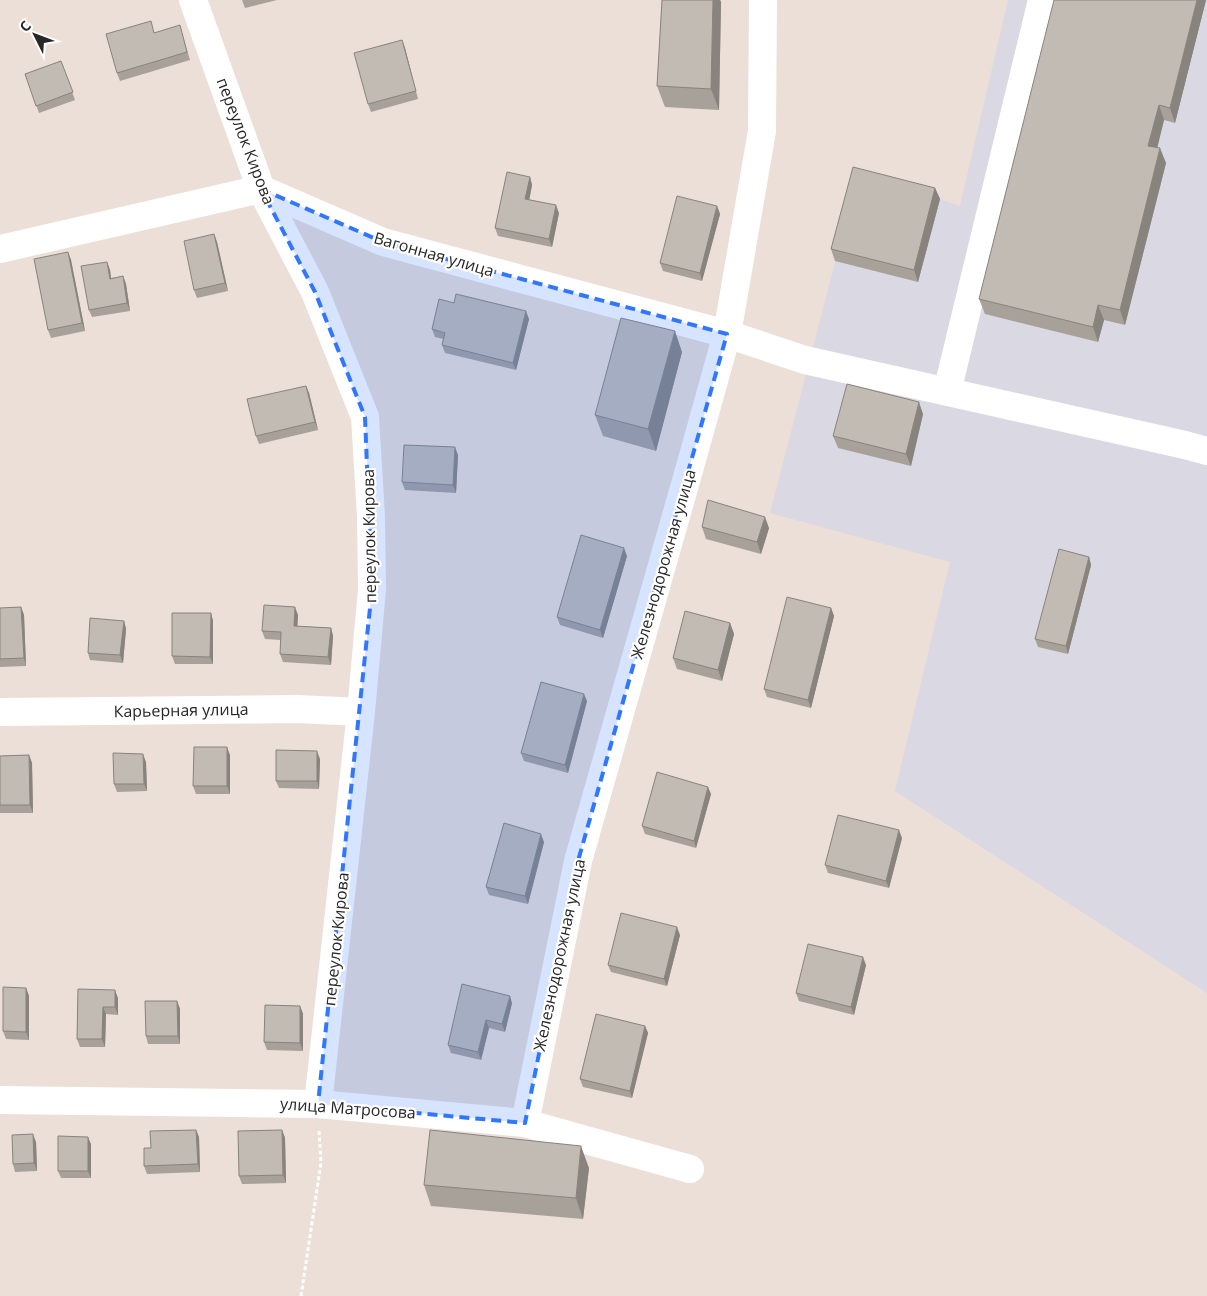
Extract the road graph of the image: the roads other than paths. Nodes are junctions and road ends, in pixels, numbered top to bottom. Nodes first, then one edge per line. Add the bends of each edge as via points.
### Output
1 (193, 0) edge
2 (763, 0) edge
3 (1042, 0) edge
4 (261, 189) junction
5 (0, 249) edge
6 (727, 334) junction
7 (947, 392) junction
8 (1207, 451) edge
9 (0, 712) edge
10 (361, 712) junction
11 (0, 1100) edge
12 (318, 1104) junction
13 (525, 1123) junction
14 (690, 1169) dead end

1 - 4 street, переулок Кирова
2 - 6 street, Железнодорожная улица via 762,131
3 - 7 street
4 - 5 street
4 - 6 street, Вагонная улица via 383,242
4 - 10 street, переулок Кирова via 315,292 365,417 372,588
6 - 7 street, Вагонная улица via 805,360
6 - 13 street, Железнодорожная улица via 578,860
7 - 8 street, Вагонная улица
9 - 10 street, Карьерная улица via 298,709
10 - 12 street, переулок Кирова
11 - 12 street, улица Матросова
12 - 13 street, улица Матросова
13 - 14 street, улица Матросова

